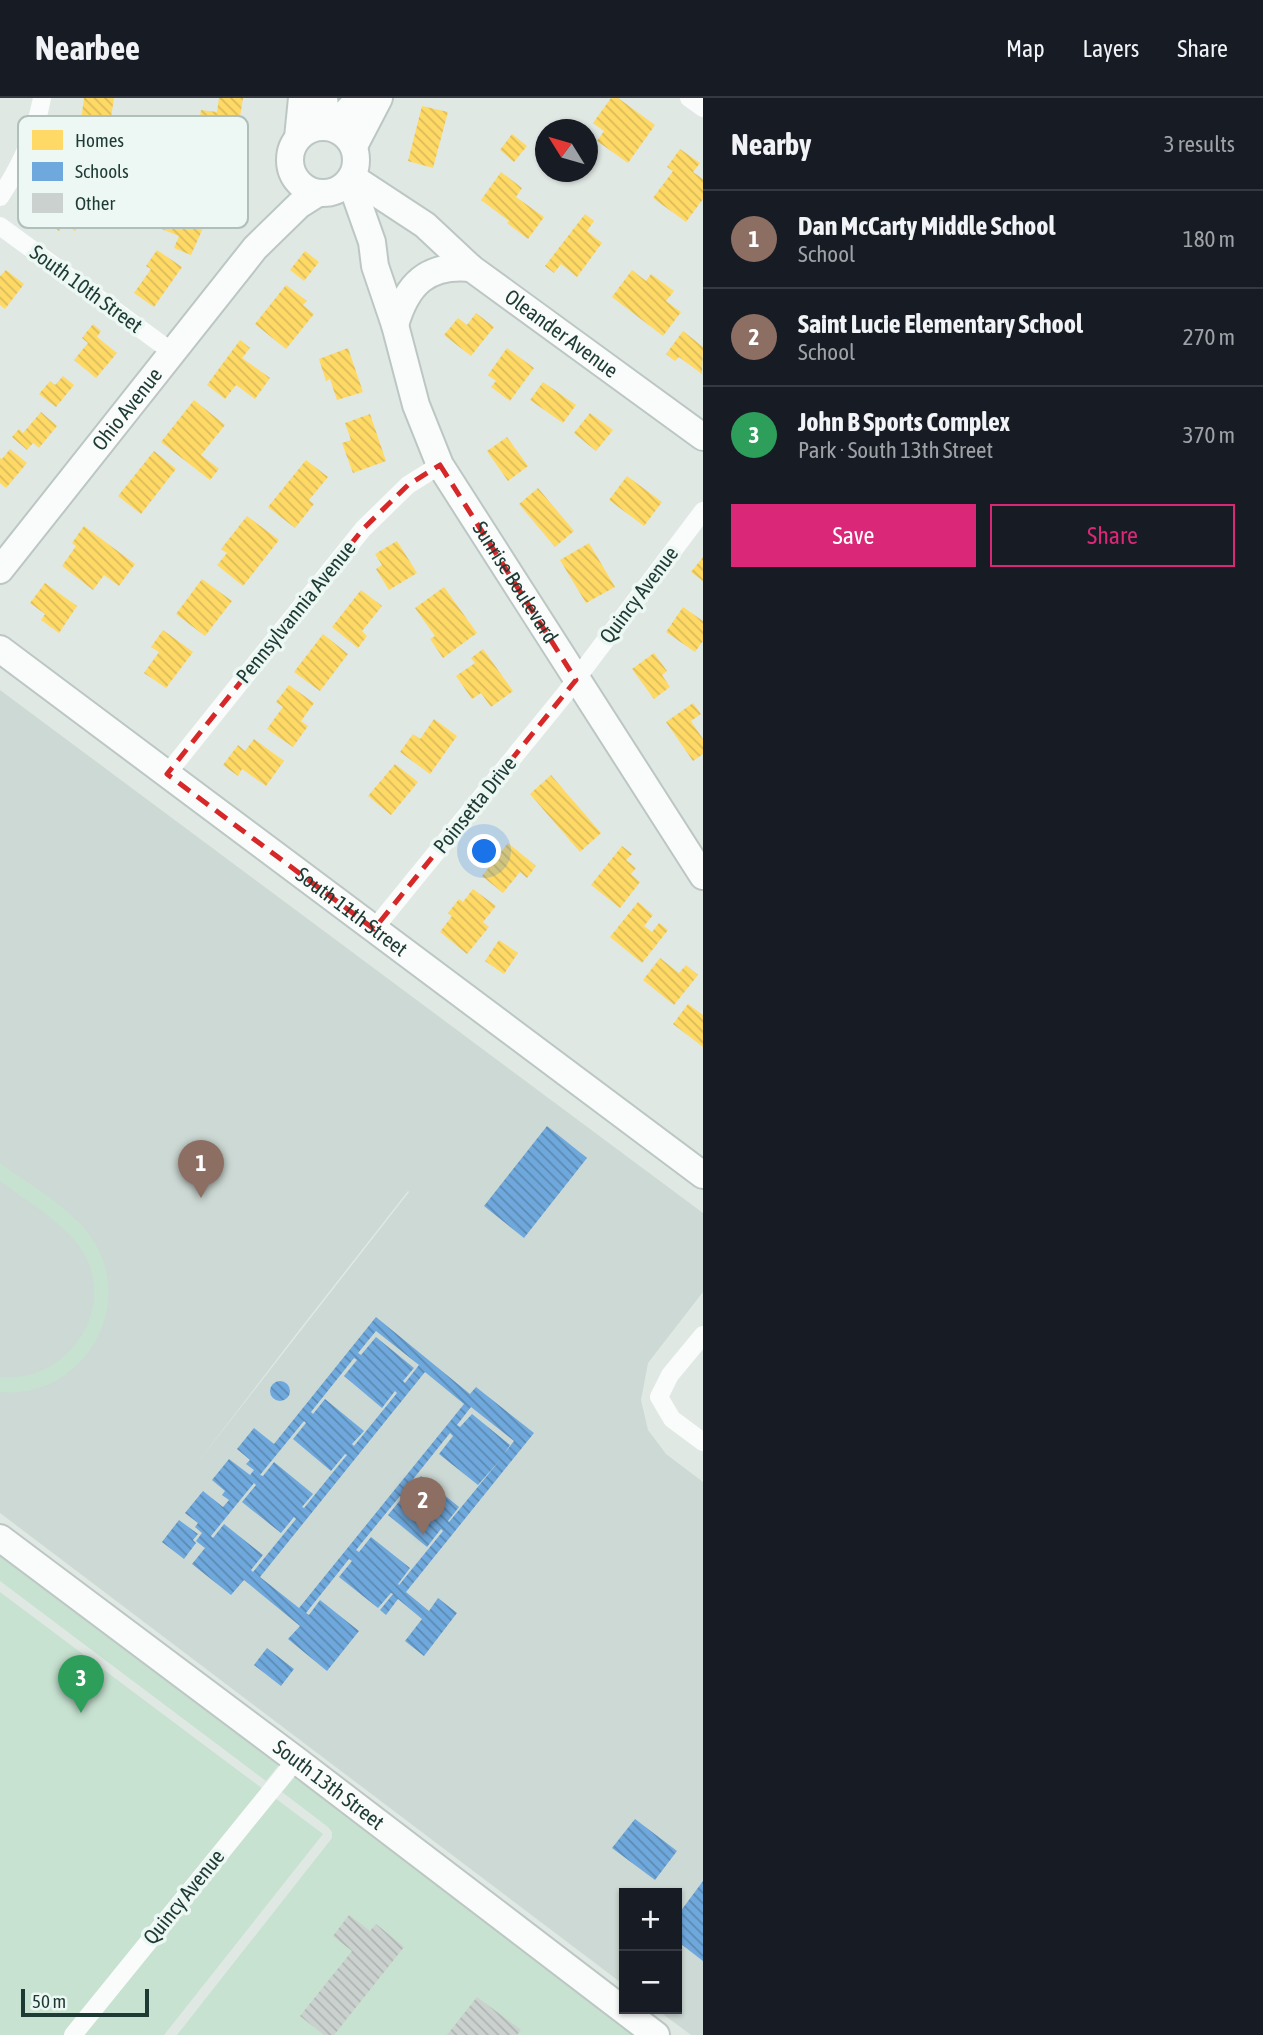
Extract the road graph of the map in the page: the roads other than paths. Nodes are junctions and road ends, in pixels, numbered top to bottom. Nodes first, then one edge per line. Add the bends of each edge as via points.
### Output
1 (42, 98) edge
2 (302, 98) edge
3 (324, 98) edge
4 (360, 98) edge
5 (379, 98) edge
6 (38, 116) edge
7 (329, 127) junction
8 (354, 147) junction
9 (294, 149) junction
10 (18, 167) edge
11 (351, 179) junction
12 (320, 193) junction
13 (0, 197) edge
14 (425, 225) junction
15 (0, 226) edge
16 (255, 248) junction
17 (374, 266) junction
18 (471, 268) junction
19 (395, 325) junction
20 (172, 352) junction
21 (703, 437) edge
22 (440, 465) junction
23 (703, 511) edge
24 (0, 570) edge
25 (0, 649) edge
26 (576, 680) junction
27 (167, 774) junction
28 (703, 876) edge
29 (374, 929) junction
30 (703, 1175) edge
31 (703, 1335) edge
32 (703, 1442) edge
33 (0, 1538) edge
34 (296, 1760) junction
35 (73, 2035) edge
36 (656, 2035) edge

1 - 6 street
2 - 9 street
3 - 7 street
4 - 7 street
5 - 8 street
7 - 8 street via 345,134
7 - 9 street via 311,128
8 - 11 street via 356,168
8 - 14 street, Oleander Avenue via 411,204
9 - 12 street via 296,178
9 - 16 street, Ohio Avenue via 283,193
10 - 13 street
11 - 12 street via 332,192
11 - 14 street, Oleander Avenue
11 - 17 street, Sunrise Boulevard via 372,242
12 - 16 street, Ohio Avenue via 299,205
12 - 17 street, Sunrise Boulevard via 350,226
14 - 18 street, Oleander Avenue
15 - 20 street, South 10th Street
16 - 20 street, Ohio Avenue
17 - 19 street, Sunrise Boulevard
18 - 19 street via 445,268 423,277 405,298
18 - 21 street, Oleander Avenue
19 - 22 street, Sunrise Boulevard via 416,405
20 - 24 street, Ohio Avenue
22 - 26 street, Sunrise Boulevard
22 - 27 street, Pennsylvannia Avenue via 408,485 363,529
23 - 26 street, Quincy Avenue
25 - 27 street, South 11th Street
26 - 28 street, Sunrise Boulevard
26 - 29 street, Poinsetta Drive
27 - 29 street, South 11th Street
29 - 30 street, South 11th Street
31 - 32 street via 670,1375 659,1398 672,1419
33 - 34 street, South 13th Street
34 - 35 street, Quincy Avenue
34 - 36 street, South 13th Street

